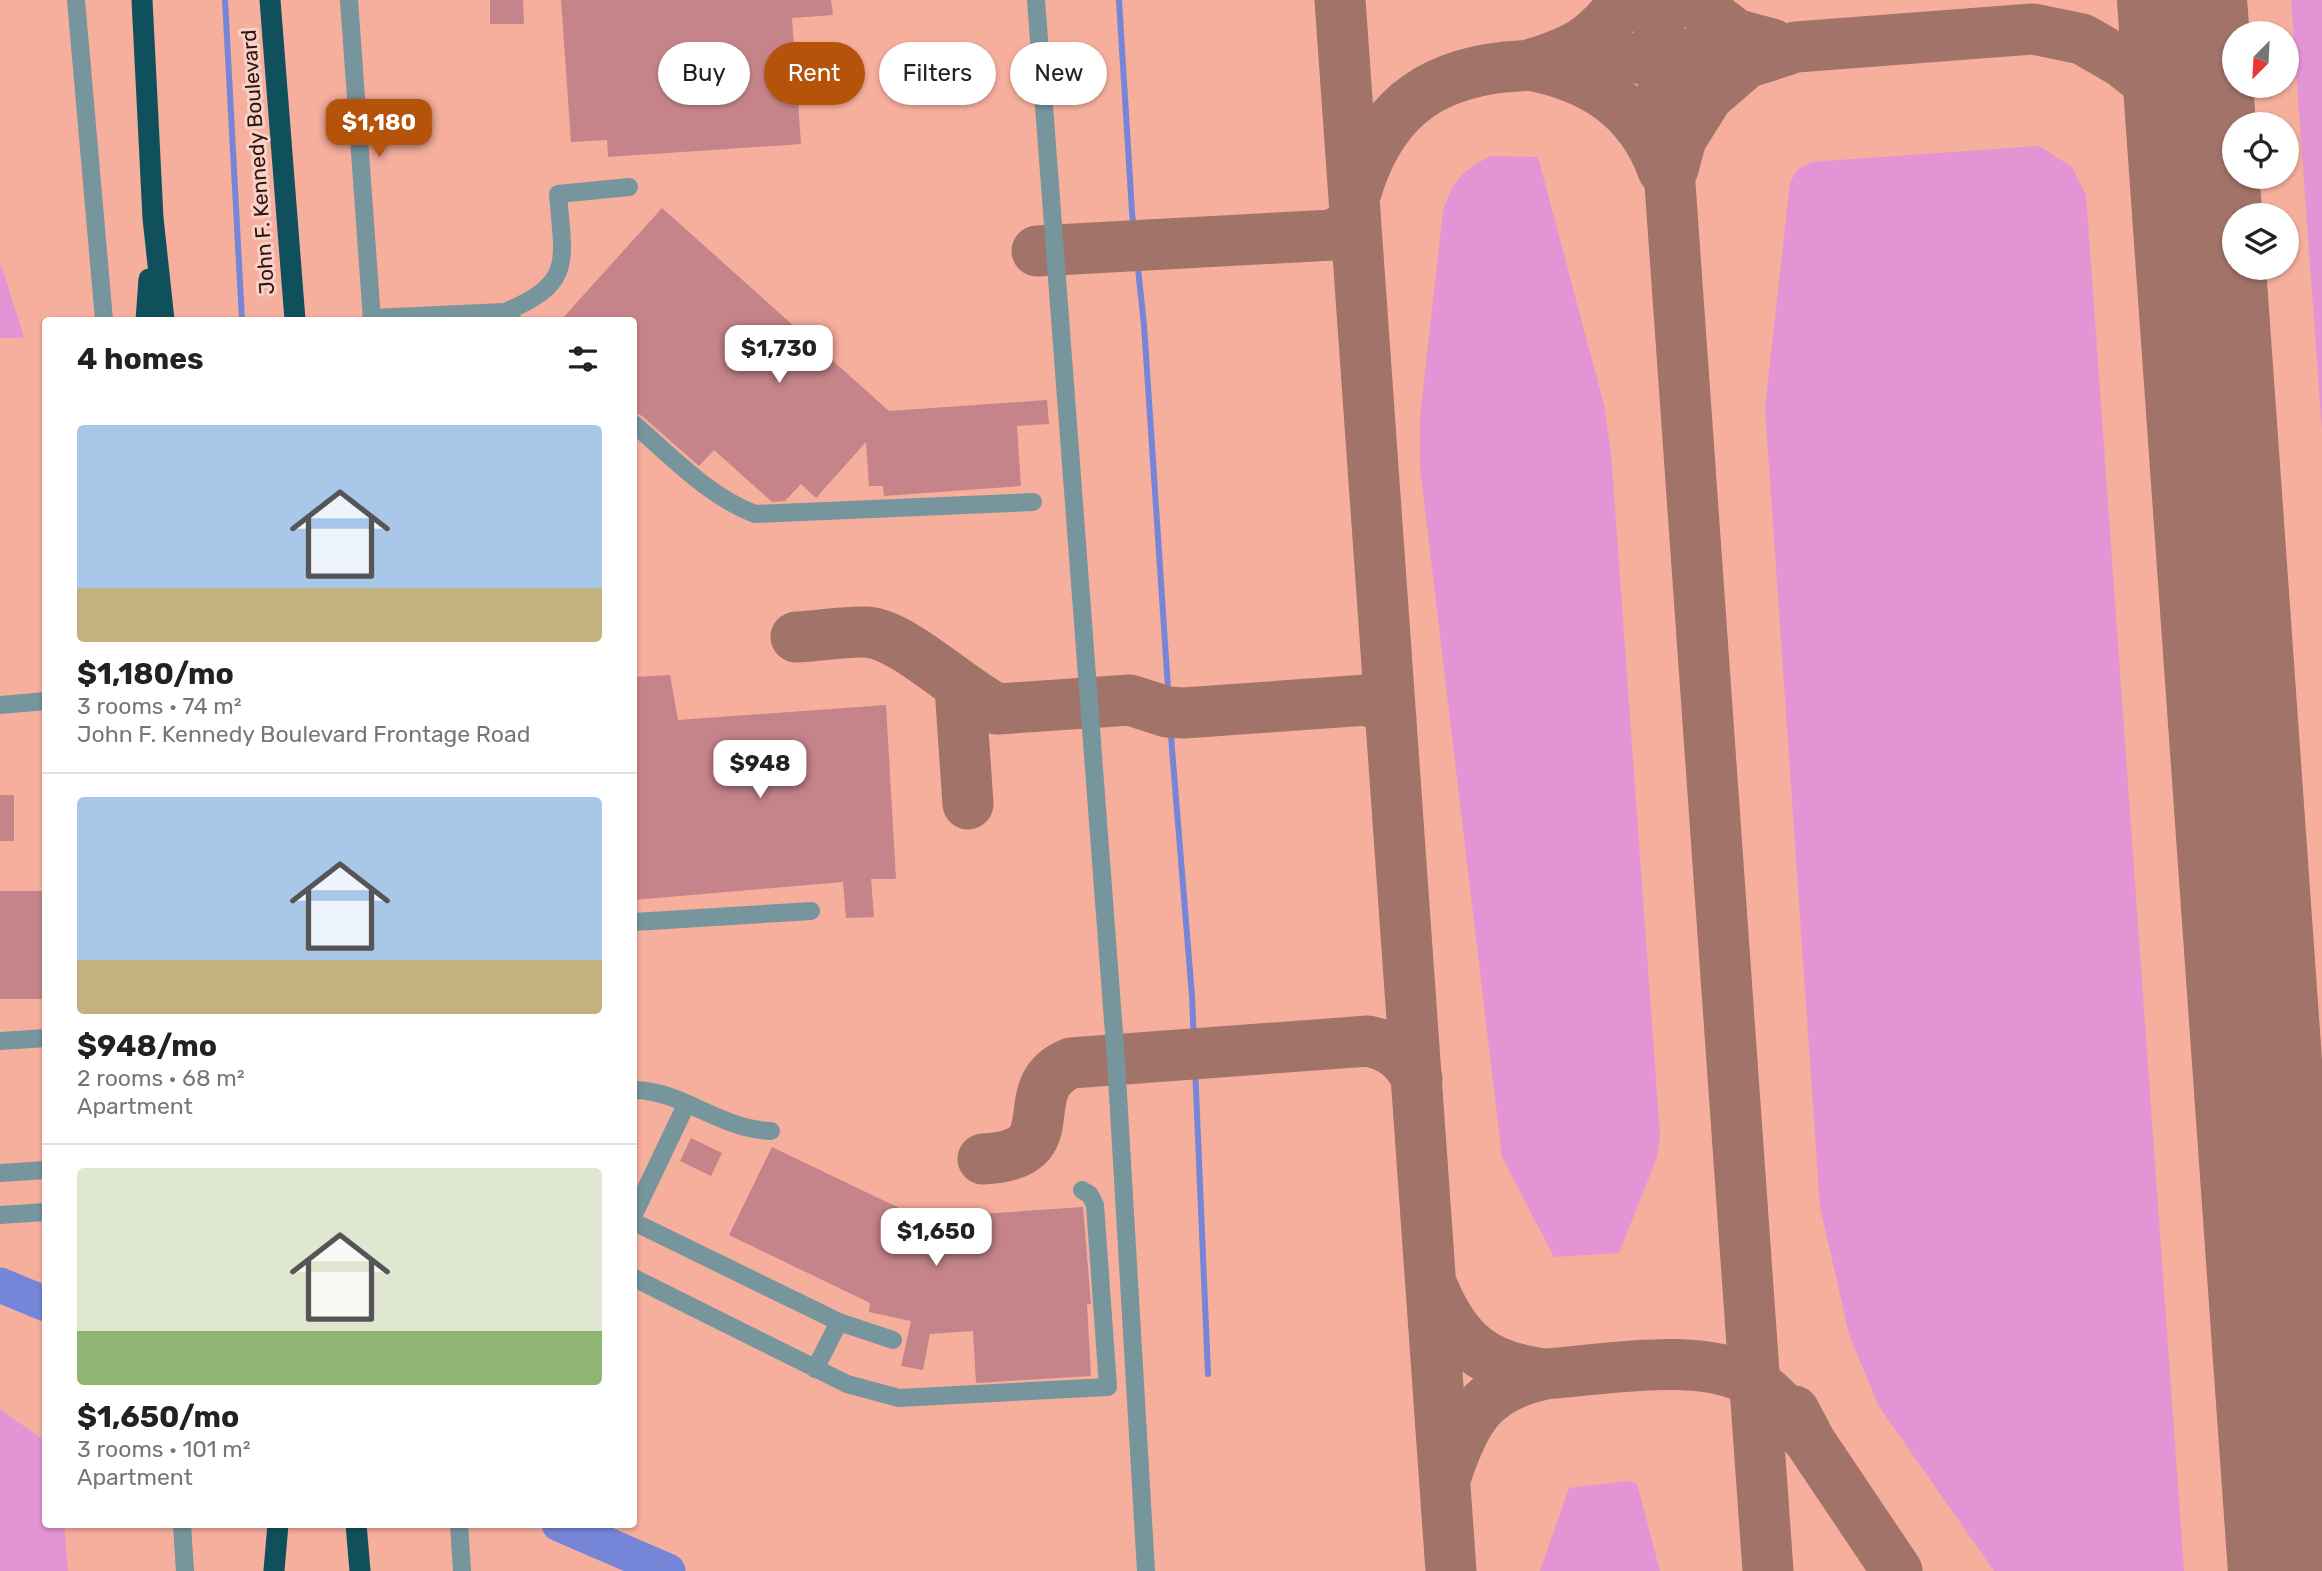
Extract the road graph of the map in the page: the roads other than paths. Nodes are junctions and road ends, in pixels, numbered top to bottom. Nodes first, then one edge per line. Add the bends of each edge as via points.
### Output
1 (76, 0) edge
2 (142, 0) edge
3 (270, 0) edge
4 (349, 0) edge
5 (1037, 0) edge
6 (629, 187) dead end
7 (153, 218) junction
8 (509, 316) edge
9 (104, 317) edge
10 (146, 317) edge
11 (164, 317) edge
12 (295, 317) edge
13 (371, 317) edge
14 (463, 317) edge
15 (637, 427) edge
16 (1033, 502) dead end
17 (42, 701) edge
18 (0, 705) edge
19 (811, 911) dead end
20 (637, 922) edge
21 (42, 1038) edge
22 (0, 1041) edge
23 (637, 1090) edge
24 (686, 1105) junction
25 (771, 1131) dead end
26 (42, 1170) edge
27 (0, 1173) edge
28 (1082, 1190) dead end
29 (637, 1208) edge
30 (42, 1212) edge
31 (0, 1215) edge
32 (637, 1223) edge
33 (637, 1280) edge
34 (839, 1322) junction
35 (893, 1340) dead end
36 (815, 1369) junction
37 (182, 1528) edge
38 (278, 1528) edge
39 (285, 1528) edge
40 (356, 1528) edge
41 (459, 1528) edge
42 (185, 1571) edge
43 (274, 1571) edge
44 (286, 1571) edge
45 (360, 1571) edge
46 (462, 1571) edge
47 (1146, 1571) edge

1 - 9 street
2 - 7 highway
3 - 12 highway, John F. Kennedy Boulevard
4 - 13 street
5 - 47 street via 1116,1060
6 - 8 street via 558,194 563,261 559,271 533,300
7 - 10 highway
7 - 11 highway
8 - 14 street
15 - 16 street via 702,484 755,514
17 - 18 street
19 - 20 street
21 - 22 street
23 - 24 street
24 - 25 street via 731,1125
24 - 29 street
26 - 27 street
28 - 36 street via 1095,1205 1108,1387 899,1398 846,1384
30 - 31 street
32 - 34 street
33 - 36 street
34 - 35 street
34 - 36 street
37 - 42 street
38 - 43 highway
39 - 44 highway
40 - 45 highway
41 - 46 street

